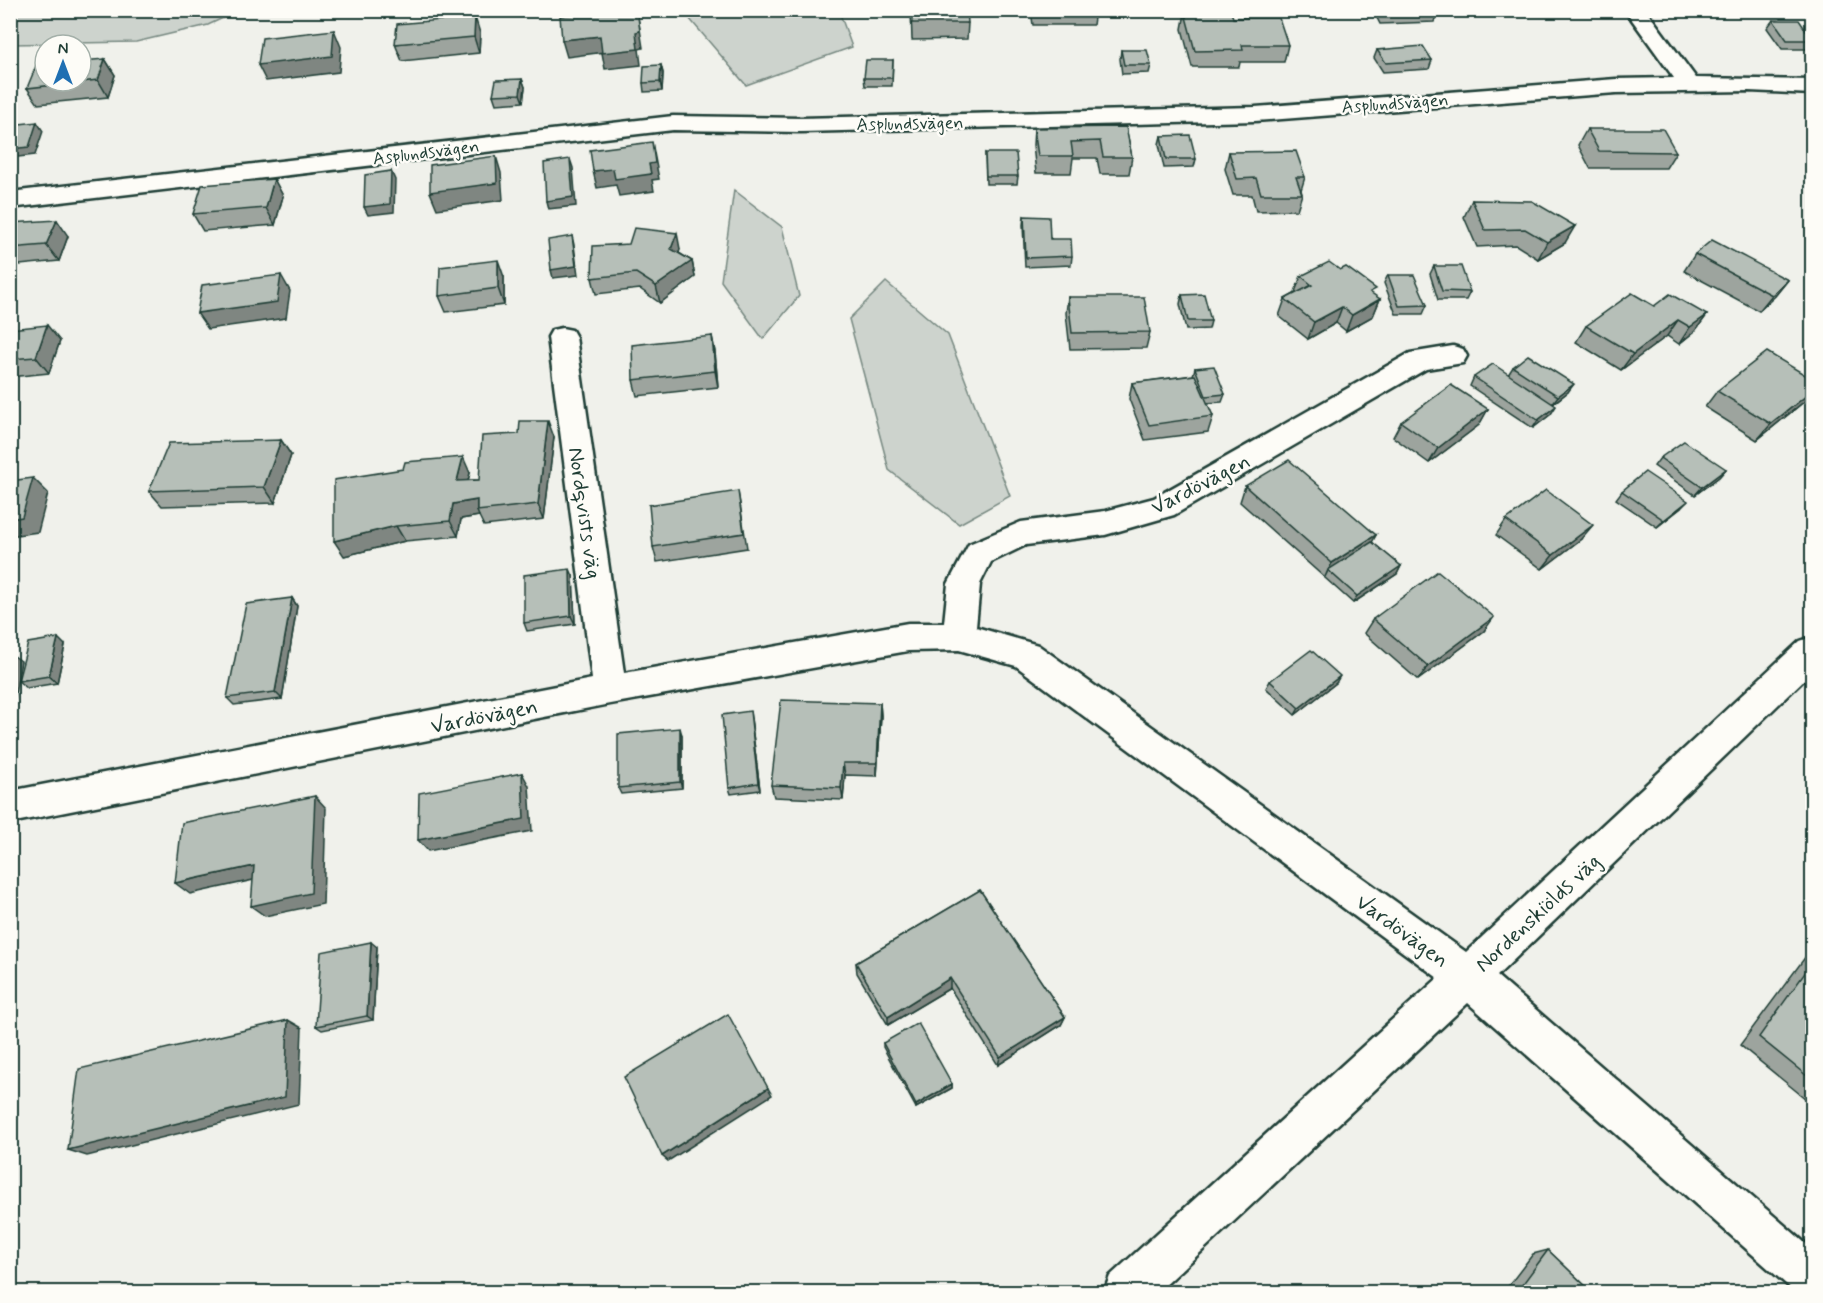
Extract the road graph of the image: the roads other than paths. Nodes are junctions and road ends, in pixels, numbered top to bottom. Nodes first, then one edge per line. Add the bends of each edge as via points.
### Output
1 (1635, 10) edge
2 (1690, 85) junction
3 (1812, 87) edge
4 (10, 200) edge
5 (562, 337) dead end
6 (1453, 356) dead end
7 (959, 636) junction
8 (1812, 651) edge
9 (610, 690) junction
10 (10, 807) edge
11 (1468, 977) junction
12 (1812, 1278) edge
13 (1126, 1293) edge

1 - 2 street
2 - 3 street, Asplundsvägen
2 - 4 street, Asplundsvägen via 1616,86 1255,114 801,126 673,123
5 - 9 street, Nordqvists väg
6 - 7 street, Vardövägen via 1420,360 1163,507 1105,523 1021,534 980,553 964,584
7 - 9 street, Vardövägen via 908,637
7 - 11 street, Vardövägen via 1026,655
8 - 11 street, Nordenskiölds väg
9 - 10 street, Vardövägen
11 - 12 street, Vardövägen
11 - 13 street, Nordenskiölds väg

